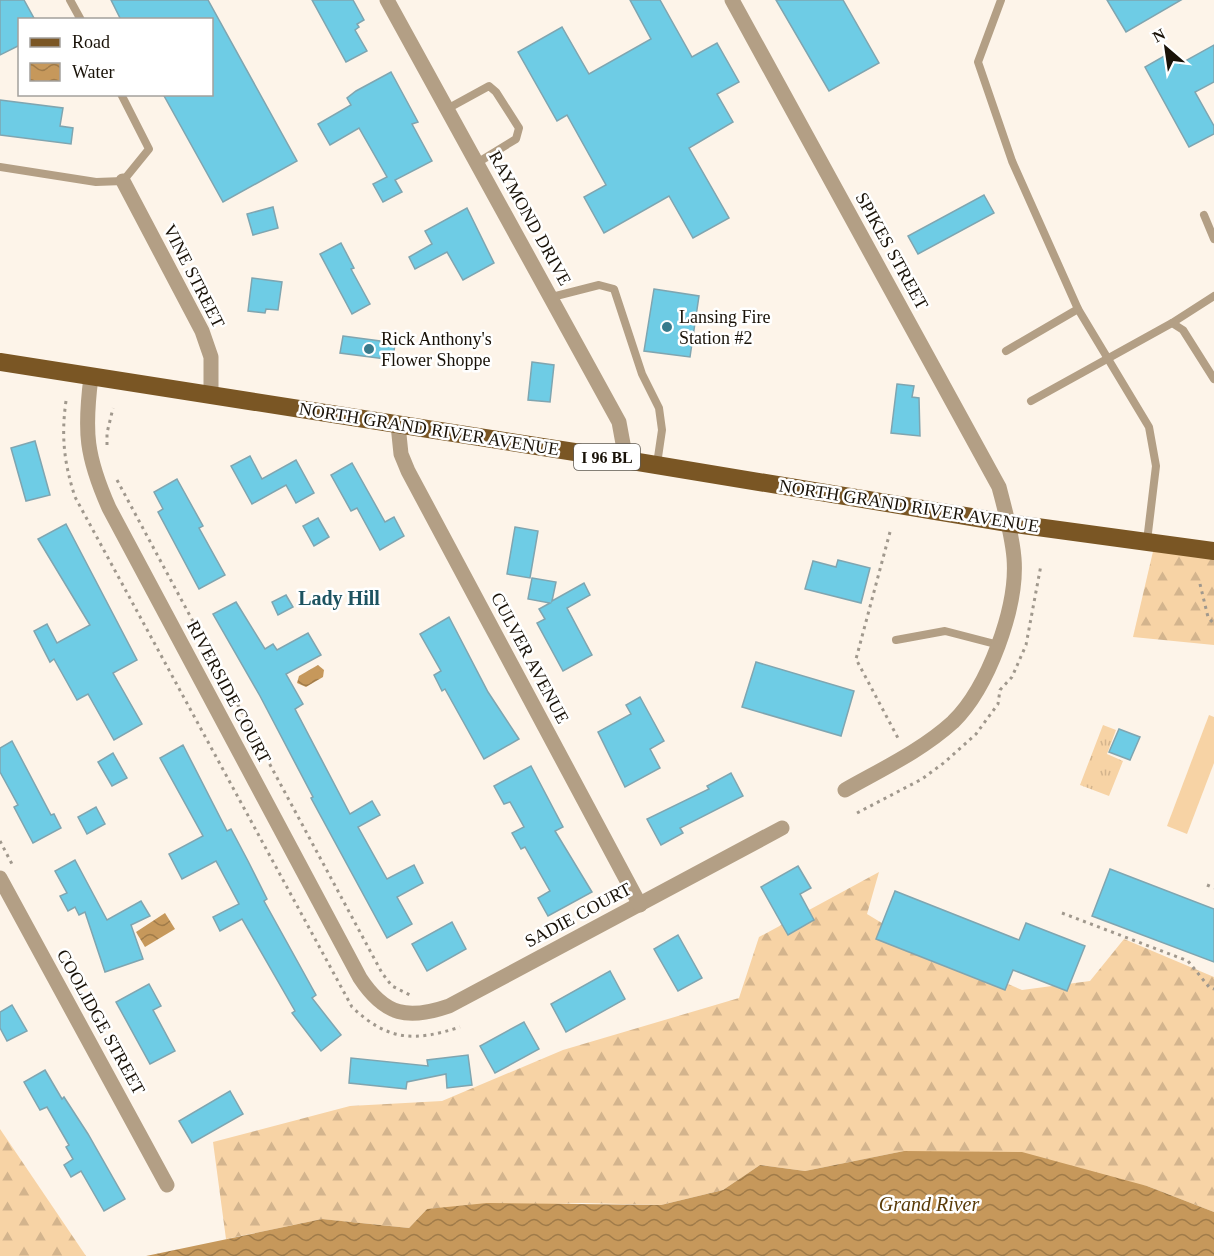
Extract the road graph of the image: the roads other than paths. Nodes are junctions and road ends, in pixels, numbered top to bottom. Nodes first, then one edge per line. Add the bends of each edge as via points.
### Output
1 (70, 0) edge
2 (387, 0) edge
3 (732, 0) edge
4 (1001, 0) edge
5 (80, 18) edge
6 (122, 96) edge
7 (447, 109) junction
8 (477, 163) junction
9 (0, 167) edge
10 (123, 180) junction
11 (1204, 215) dead end
12 (1214, 239) edge
13 (1214, 296) edge
14 (552, 297) junction
15 (1078, 309) junction
16 (1172, 323) junction
17 (1006, 351) dead end
18 (1109, 359) junction
19 (0, 362) edge
20 (91, 377) junction
21 (1214, 379) edge
22 (211, 395) junction
23 (1031, 401) dead end
24 (398, 425) junction
25 (626, 460) junction
26 (657, 466) junction
27 (1008, 523) junction
28 (1147, 542) junction
29 (1214, 551) edge
30 (896, 640) dead end
31 (999, 645) junction
32 (845, 790) dead end
33 (782, 828) dead end
34 (0, 878) edge
35 (640, 905) junction
36 (388, 1008) joint
37 (167, 1185) dead end

1 - 5 lane
2 - 7 street, RAYMOND DRIVE
3 - 27 street, SPIKES STREET via 999,487
4 - 15 lane via 978,62 1012,161
6 - 10 lane via 149,148
7 - 8 street, RAYMOND DRIVE
7 - 8 lane via 489,86 519,128 516,139
8 - 14 street, RAYMOND DRIVE
9 - 10 lane via 96,182
10 - 22 street, VINE STREET via 202,331 211,357
11 - 12 lane
13 - 16 lane
14 - 25 street, RAYMOND DRIVE via 619,422
14 - 26 lane via 599,285 614,289 642,374 659,408 662,430
15 - 17 lane
15 - 18 lane
16 - 18 lane
16 - 21 lane via 1183,330
18 - 23 lane
18 - 28 lane via 1149,427 1156,466
19 - 20 main road, NORTH GRAND RIVER AVENUE / I 96 BL
20 - 22 main road, NORTH GRAND RIVER AVENUE / I 96 BL
20 - 36 street, RIVERSIDE COURT via 85,430 90,459 109,508 360,978
22 - 24 main road, NORTH GRAND RIVER AVENUE / I 96 BL
24 - 25 main road, NORTH GRAND RIVER AVENUE / I 96 BL
24 - 35 street, CULVER AVENUE via 401,454 408,471
25 - 26 main road, NORTH GRAND RIVER AVENUE / I 96 BL
26 - 27 main road, NORTH GRAND RIVER AVENUE / I 96 BL
27 - 28 main road, NORTH GRAND RIVER AVENUE / I 96 BL
27 - 31 street via 1014,560 1010,602
28 - 29 main road, NORTH GRAND RIVER AVENUE / I 96 BL
30 - 31 lane via 945,631
31 - 32 street via 977,692 954,721 908,756
33 - 35 street, SADIE COURT
34 - 37 street, COOLIDGE STREET
35 - 36 street, SADIE COURT via 449,1006 408,1015

